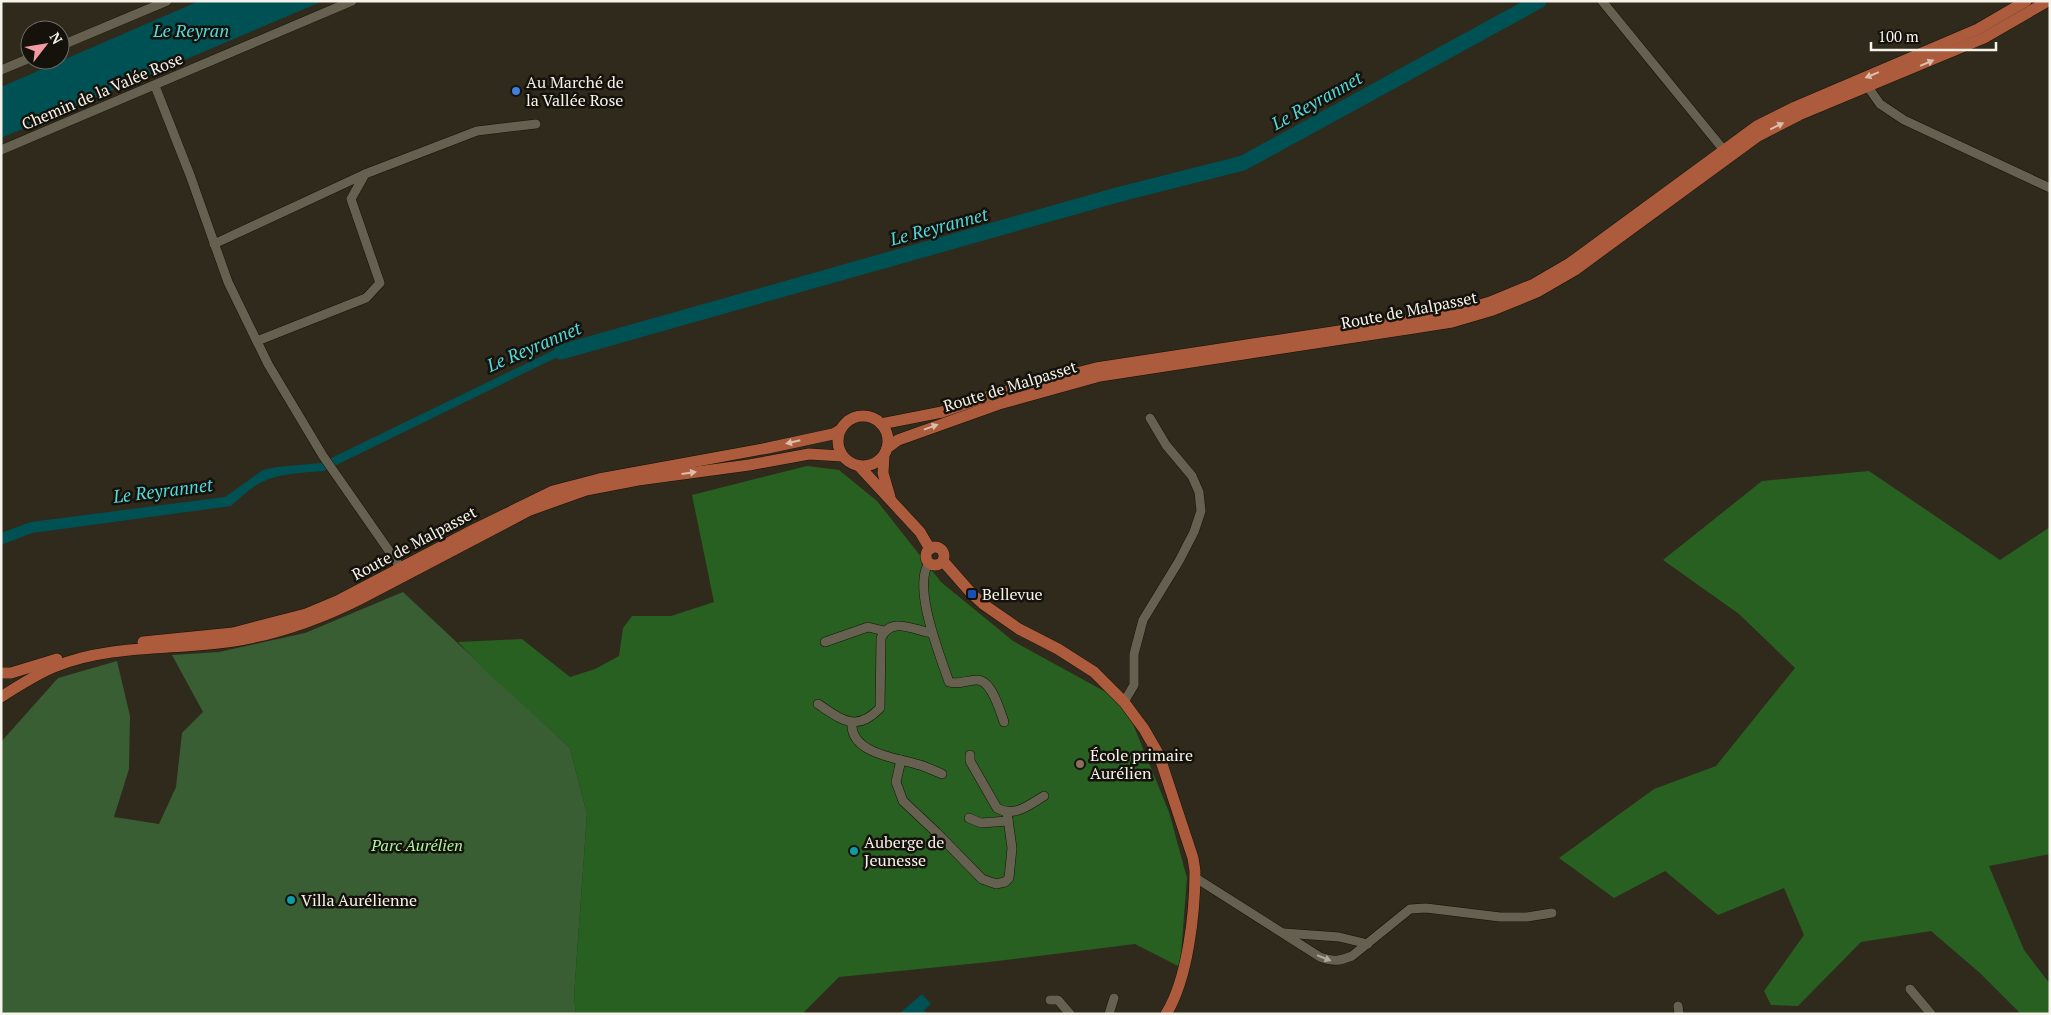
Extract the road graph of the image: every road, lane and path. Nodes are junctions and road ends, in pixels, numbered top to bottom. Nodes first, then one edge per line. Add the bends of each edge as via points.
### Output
1 (167, 1) edge
2 (352, 1) edge
3 (1602, 1) edge
4 (2026, 1) edge
5 (2048, 1) edge
6 (70, 42) edge
7 (20, 62) edge
8 (1, 70) edge
9 (155, 86) junction
10 (1868, 87) junction
11 (536, 124) dead end
12 (1, 150) edge
13 (1726, 153) junction
14 (365, 174) junction
15 (2050, 188) edge
16 (214, 244) junction
17 (257, 341) junction
18 (1150, 418) dead end
19 (881, 424) junction
20 (840, 430) junction
21 (886, 452) junction
22 (842, 456) junction
23 (860, 466) junction
24 (892, 503) junction
25 (930, 549) junction
26 (943, 561) junction
27 (930, 563) junction
28 (401, 568) junction
29 (884, 631) junction
30 (932, 633) junction
31 (825, 642) dead end
32 (156, 644) junction
33 (1, 673) edge
34 (1, 697) edge
35 (1124, 702) junction
36 (818, 704) dead end
37 (1004, 722) dead end
38 (852, 723) junction
39 (970, 755) dead end
40 (902, 760) junction
41 (942, 774) dead end
42 (1044, 796) dead end
43 (1008, 817) junction
44 (970, 818) dead end
45 (1195, 880) junction
46 (1552, 913) dead end
47 (1283, 934) junction
48 (1368, 944) junction
49 (1910, 989) dead end
50 (1114, 998) dead end
51 (1050, 1000) dead end
52 (1070, 1014) edge
53 (1110, 1014) edge
54 (1166, 1014) edge
55 (1931, 1014) edge

1 - 6 street
2 - 9 street, Chemin de la Valée Rose
3 - 13 street
4 -> 13 main road, Route de Malpasset via 1978,29 1757,126
10 -> 5 main road, Route de Malpasset via 1984,38
7 - 8 street
9 - 12 street, Chemin de la Valée Rose
9 - 16 street
13 -> 10 main road, Route de Malpasset via 1799,116
10 - 15 street via 1880,104 1904,120
11 - 14 street via 477,131
13 - 19 main road, Route de Malpasset via 1570,263 1534,284 1490,302 1450,314 1096,368 995,394 942,412
21 -> 13 main road, Route de Malpasset via 898,440 999,404 1100,376 1452,322 1493,310 1537,292 1575,270
14 - 16 street
14 - 17 street via 351,199 380,283 366,298
16 - 17 street via 228,282
17 - 28 street via 323,456
18 - 35 street via 1171,452 1192,476 1200,492 1201,511 1180,561 1143,620 1134,654 1134,685
19 - 20 main road via 874,418 857,417
19 - 21 main road via 886,431
20 - 22 main road via 838,447
20 -> 28 main road, Route de Malpasset via 768,448 599,479 553,491
21 - 23 main road via 878,462
21 - 24 main road via 883,473
22 - 23 main road
32 -> 22 main road, Route de Malpasset via 233,641 298,626 360,599 530,510 586,490 809,454
23 - 24 main road
24 - 25 main road via 920,532
25 - 26 main road via 942,550
25 - 27 main road via 926,559
26 - 27 main road via 937,566
26 - 35 main road via 983,604 1019,629 1094,672
27 - 30 street via 925,570 923,584
28 - 32 main road, Route de Malpasset via 306,614 233,633
29 - 30 street via 896,625
29 - 31 street via 868,627
29 - 38 street via 881,638 880,708
30 - 37 street via 949,682 984,682 993,692
32 - 33 main road, Route de Malpasset via 87,650 11,673
32 - 34 main road, Route de Malpasset via 55,667
35 - 45 main road via 1159,754 1193,858
36 - 38 street via 842,721
38 - 40 street via 851,730 860,744 882,756
39 - 43 street via 970,761 997,808
40 - 41 street
40 - 43 street via 896,782 903,801 982,879 996,884 1009,878 1012,848
42 - 43 street
43 - 44 street via 981,823
45 - 47 street
45 - 54 main road via 1188,952 1174,1002
46 - 48 street via 1527,917 1410,909
47 - 48 street via 1339,937
47 -> 48 street via 1332,962 1347,958
49 - 55 street
50 - 53 street
51 - 52 street via 1058,1000

